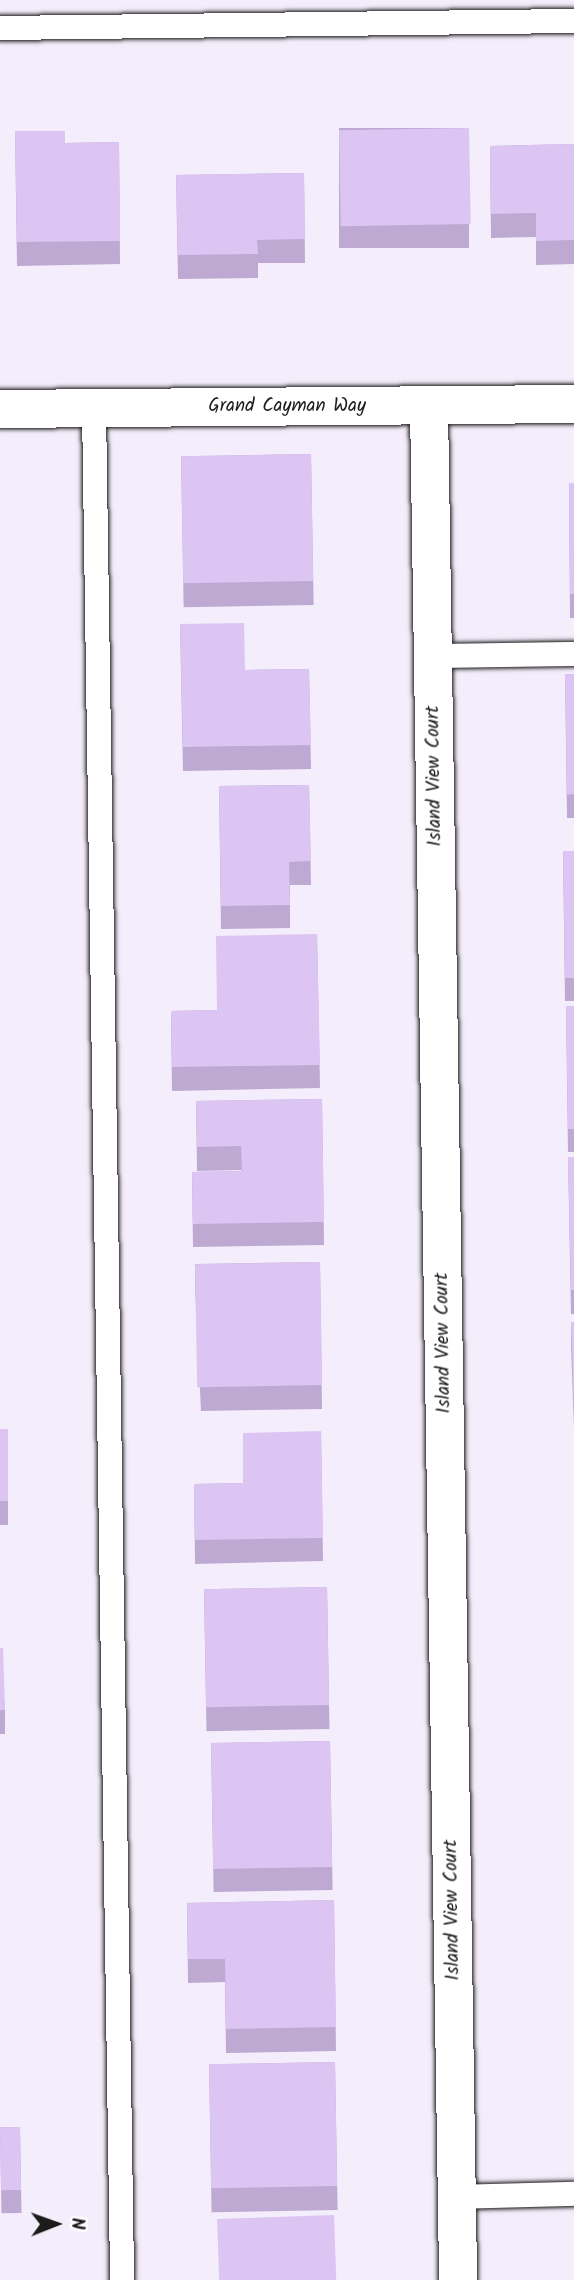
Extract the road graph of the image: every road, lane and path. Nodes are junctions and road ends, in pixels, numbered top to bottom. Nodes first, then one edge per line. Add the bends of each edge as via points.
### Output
1 (574, 21) edge
2 (0, 28) edge
3 (574, 404) edge
4 (429, 406) junction
5 (94, 408) junction
6 (0, 409) edge
7 (574, 654) edge
8 (433, 656) junction
9 (574, 2194) edge
10 (456, 2197) junction
11 (122, 2280) edge
12 (457, 2280) edge

1 - 2 lane
3 - 4 street, Grand Cayman Way
4 - 5 street, Grand Cayman Way
4 - 8 street, Island View Court
5 - 6 street, Grand Cayman Way
5 - 11 lane
7 - 8 lane
8 - 10 street, Island View Court
9 - 10 lane
10 - 12 street, Island View Court

